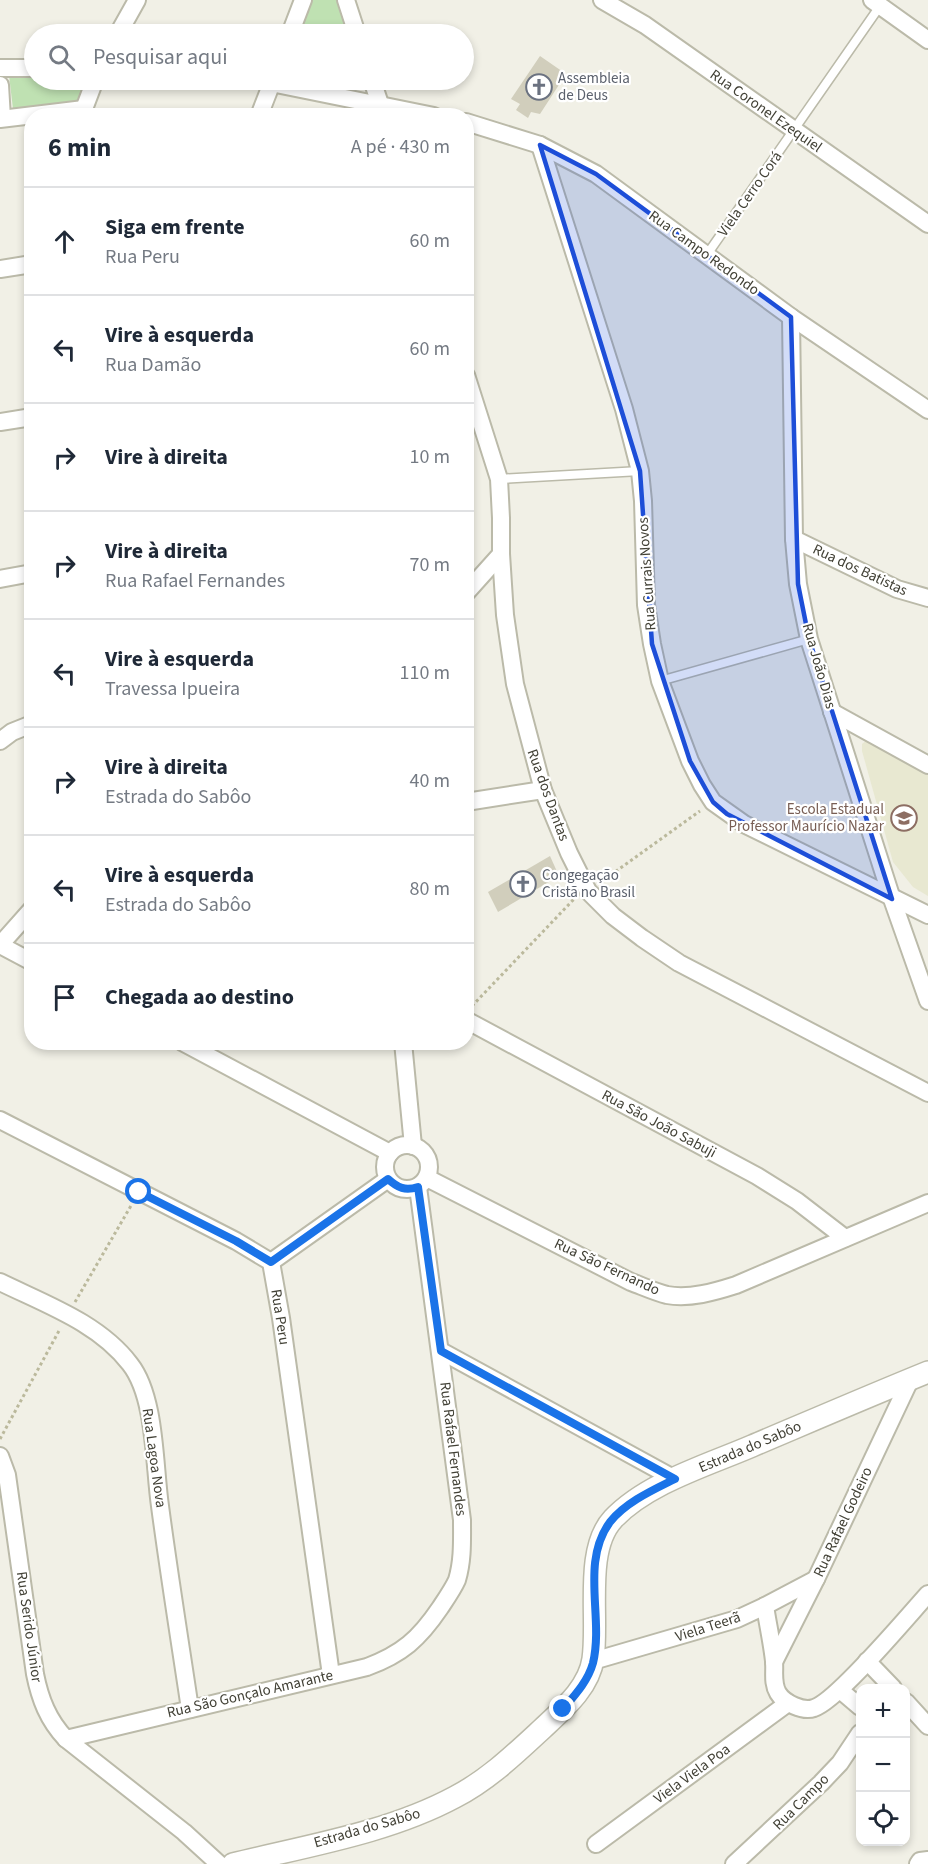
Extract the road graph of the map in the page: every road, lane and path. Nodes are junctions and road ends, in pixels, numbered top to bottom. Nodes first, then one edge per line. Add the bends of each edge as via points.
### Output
1 (137, 0) edge
2 (303, 0) edge
3 (346, 0) edge
4 (602, 0) edge
5 (876, 3) edge
6 (124, 24) edge
7 (294, 24) edge
8 (354, 24) edge
9 (928, 40) edge
10 (0, 68) edge
11 (24, 68) edge
12 (0, 85) edge
13 (92, 90) edge
14 (269, 90) edge
15 (306, 90) edge
16 (375, 90) edge
17 (85, 108) edge
18 (262, 108) edge
19 (374, 108) edge
20 (381, 108) edge
21 (24, 117) edge
22 (1, 119) edge
23 (474, 124) edge
24 (794, 131) junction
25 (540, 145) junction
26 (928, 224) edge
27 (706, 256) junction
28 (24, 265) edge
29 (0, 269) edge
30 (791, 316) junction
31 (474, 400) edge
32 (928, 409) edge
33 (24, 418) edge
34 (0, 422) edge
35 (640, 471) junction
36 (499, 479) junction
37 (794, 538) junction
38 (501, 554) junction
39 (24, 574) edge
40 (0, 579) edge
41 (474, 584) edge
42 (928, 598) edge
43 (809, 639) junction
44 (660, 681) junction
45 (832, 712) junction
46 (24, 727) edge
47 (0, 741) edge
48 (928, 765) edge
49 (543, 790) junction
50 (474, 801) edge
51 (713, 802) junction
52 (588, 891) junction
53 (892, 899) junction
54 (928, 915) edge
55 (24, 918) edge
56 (0, 945) edge
57 (24, 958) edge
58 (928, 1001) edge
59 (474, 1004) edge
60 (474, 1024) edge
61 (197, 1050) edge
62 (403, 1050) edge
63 (928, 1093) edge
64 (0, 1120) edge
65 (413, 1146) junction
66 (390, 1154) junction
67 (388, 1179) junction
68 (422, 1182) junction
69 (928, 1203) edge
70 (845, 1238) junction
71 (271, 1262) junction
72 (0, 1282) edge
73 (441, 1351) junction
74 (919, 1376) edge
75 (0, 1456) edge
76 (3, 1477) edge
77 (675, 1479) junction
78 (816, 1579) junction
79 (928, 1594) edge
80 (765, 1606) junction
81 (425, 1630) joint
82 (593, 1661) junction
83 (867, 1661) junction
84 (774, 1662) junction
85 (331, 1675) junction
86 (888, 1684) edge
87 (840, 1690) junction
88 (788, 1703) junction
89 (856, 1703) edge
90 (910, 1706) edge
91 (190, 1709) junction
92 (928, 1726) edge
93 (858, 1738) edge
94 (66, 1739) junction
95 (596, 1844) dead end
96 (928, 1860) edge
97 (219, 1864) edge
98 (233, 1864) edge
99 (734, 1864) edge
100 (918, 1864) edge

1 - 6 street
2 - 7 street
3 - 8 street
4 - 24 street, Rua Coronel Ezequiel via 645,25
5 - 9 street
5 - 24 lane, Viela Cerro Corá
10 - 11 street
12 - 22 street
13 - 17 street
14 - 18 street
15 - 19 street
16 - 20 street
21 - 22 street
23 - 25 street, Rua Campo Redondo
24 - 26 street, Rua Coronel Ezequiel
24 - 27 lane, Viela Cerro Corá
25 - 27 street, Rua Campo Redondo via 596,174
25 - 35 street, Rua Currais Novos
27 - 30 street, Rua Campo Redondo
28 - 29 street
30 - 32 street, Rua Campo Redondo
30 - 37 street, Rua João Dias
31 - 36 street, Rua dos Dantas
33 - 34 street
35 - 36 lane
35 - 44 street, Rua Currais Novos via 646,605
36 - 38 street, Rua dos Dantas
37 - 42 street, Rua dos Batistas via 897,589
37 - 43 street, Rua João Dias
38 - 41 street
38 - 49 street, Rua dos Dantas via 515,684
39 - 40 street
43 - 44 lane
43 - 45 street, Rua João Dias
44 - 51 street, Rua Currais Novos via 690,761
45 - 48 street
45 - 53 street, Rua João Dias
46 - 47 street
49 - 50 street
49 - 52 street, Rua dos Dantas
51 - 52 path
51 - 53 street, Rua Currais Novos via 744,824
52 - 59 path via 574,899
52 - 63 street, Rua dos Dantas via 613,916 679,963
53 - 54 street, Rua Currais Novos
53 - 58 street, Rua João Dias
55 - 56 street
56 - 57 street
60 - 70 street, Rua São João Sabuji via 757,1176
61 - 66 street
62 - 65 street
64 - 71 street
65 - 66 street via 400,1146
65 - 68 street via 428,1159 429,1172
66 - 67 street via 385,1168
67 - 68 street via 404,1189
67 - 71 street
68 - 70 street, Rua São Fernando via 666,1295 712,1293
68 - 73 street, Rua Rafael Fernandes
69 - 70 street, Rua São Fernando
71 - 85 street, Rua Peru
72 - 91 street, Rua Lagoa Nova via 91,1330 130,1365 143,1386
73 - 77 street
73 - 81 street, Rua Rafael Fernandes via 462,1520 462,1555 456,1580
74 - 77 street, Estrada do Sabôo
74 - 78 street, Rua Rafael Godeiro
75 - 76 street, Rua Serido Júnior
76 - 94 street, Rua Serido Júnior via 39,1694 55,1727
77 - 82 street, Estrada do Sabôo via 627,1506 603,1534 594,1584
78 - 80 street, Viela Teerã
78 - 84 street, Rua Rafael Godeiro
79 - 83 street
80 - 82 street, Viela Teerã via 697,1632
80 - 84 street
81 - 85 street, Rua São Gonçalo Amarante via 390,1659
82 - 98 street, Estrada do Sabôo via 580,1689 563,1709 493,1773 456,1797 377,1828
83 - 86 street
83 - 87 street
84 - 88 street via 774,1683 778,1694
85 - 91 street, Rua São Gonçalo Amarante
87 - 88 street via 816,1708
87 - 89 street
88 - 95 street, Viela Viela Poa
90 - 92 street
91 - 94 street, Rua São Gonçalo Amarante
93 - 99 street, Rua Campo via 821,1783
94 - 97 street, Rua Serido Júnior
96 - 100 street

